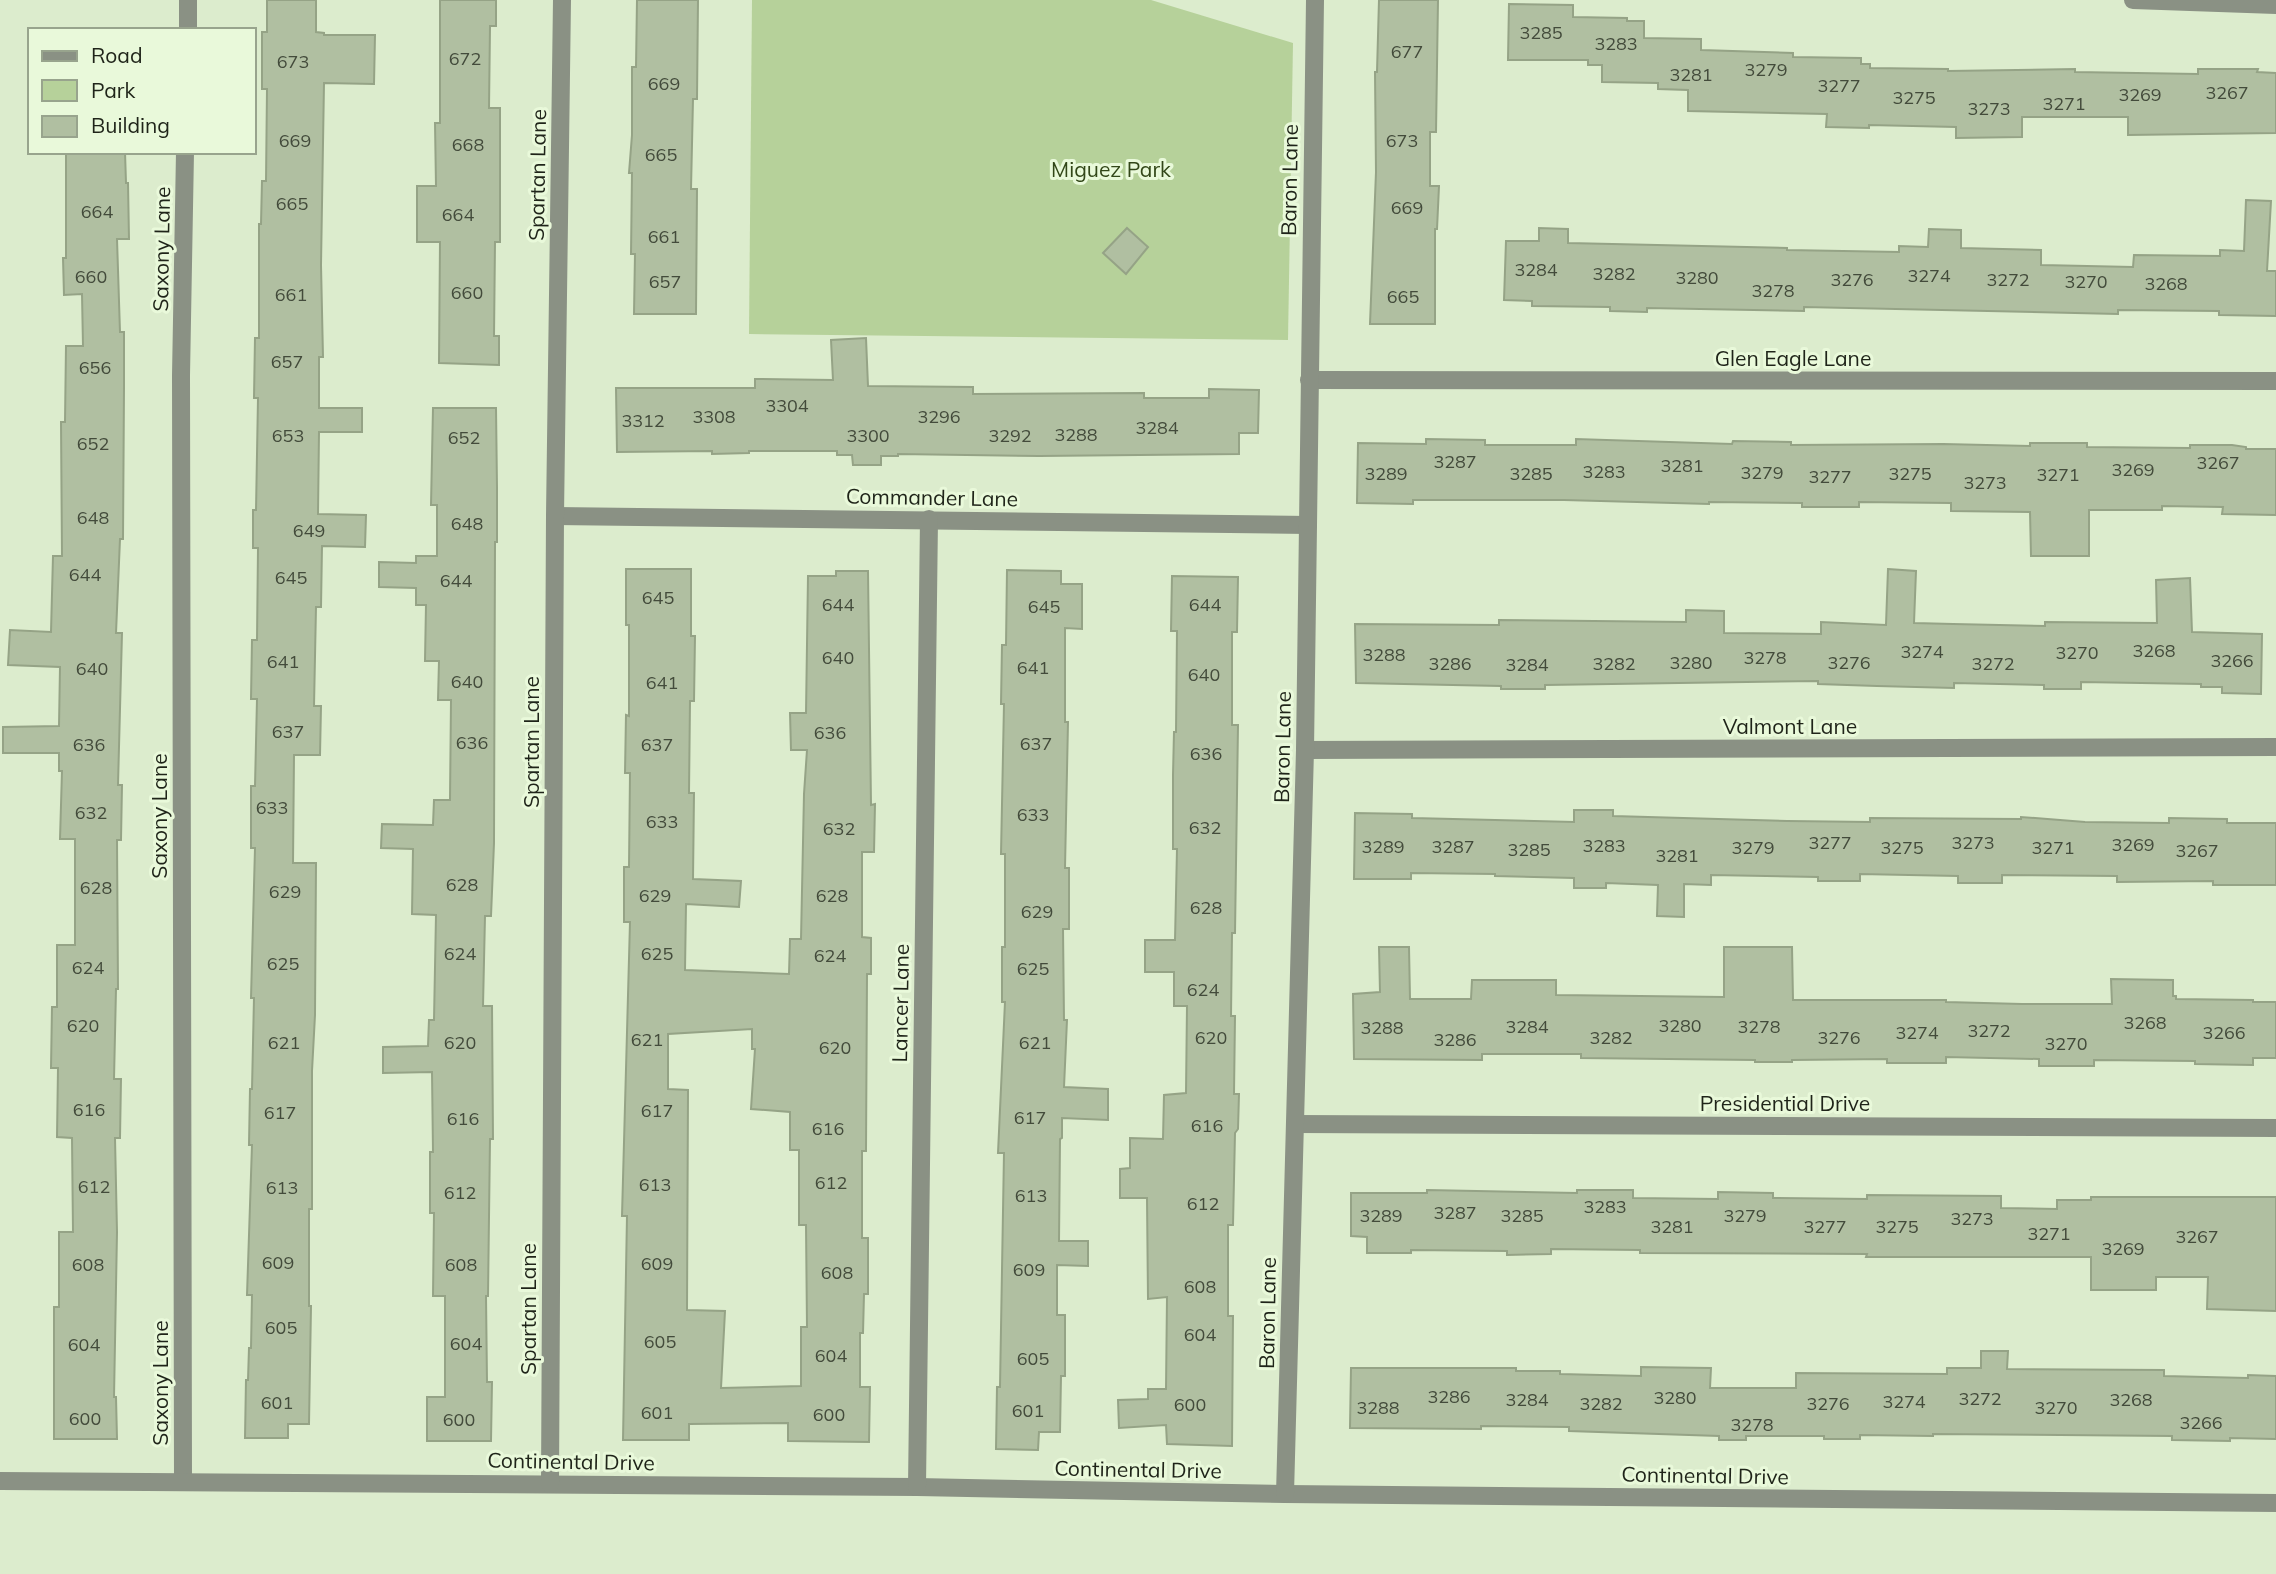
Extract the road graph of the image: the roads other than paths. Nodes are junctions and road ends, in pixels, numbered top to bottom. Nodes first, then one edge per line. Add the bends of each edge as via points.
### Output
1 (188, 0) edge
2 (562, 0) edge
3 (1315, 0) edge
4 (2133, 0) edge
5 (2276, 5) edge
6 (188, 28) edge
7 (186, 154) edge
8 (1309, 380) junction
9 (2276, 382) edge
10 (555, 516) junction
11 (929, 519) junction
12 (1308, 525) junction
13 (2276, 747) edge
14 (1305, 750) junction
15 (1295, 1124) junction
16 (2276, 1128) edge
17 (183, 1480) junction
18 (0, 1481) edge
19 (550, 1484) junction
20 (918, 1487) junction
21 (1285, 1494) junction
22 (2276, 1503) edge

1 - 6 street
2 - 10 street, Spartan Lane
3 - 8 street, Baron Lane
4 - 5 street
7 - 17 street, Saxony Lane via 181,376
8 - 9 street, Glen Eagle Lane
8 - 12 street, Baron Lane
10 - 11 street, Commander Lane
10 - 19 street, Spartan Lane
11 - 12 street, Commander Lane
11 - 20 street, Lancer Lane
12 - 14 street, Baron Lane
13 - 14 street, Valmont Lane
14 - 15 street, Baron Lane
15 - 16 street, Presidential Drive
15 - 21 street, Baron Lane
17 - 18 street, Continental Drive
17 - 19 street, Continental Drive
19 - 20 street, Continental Drive
20 - 21 street, Continental Drive
21 - 22 street, Continental Drive

